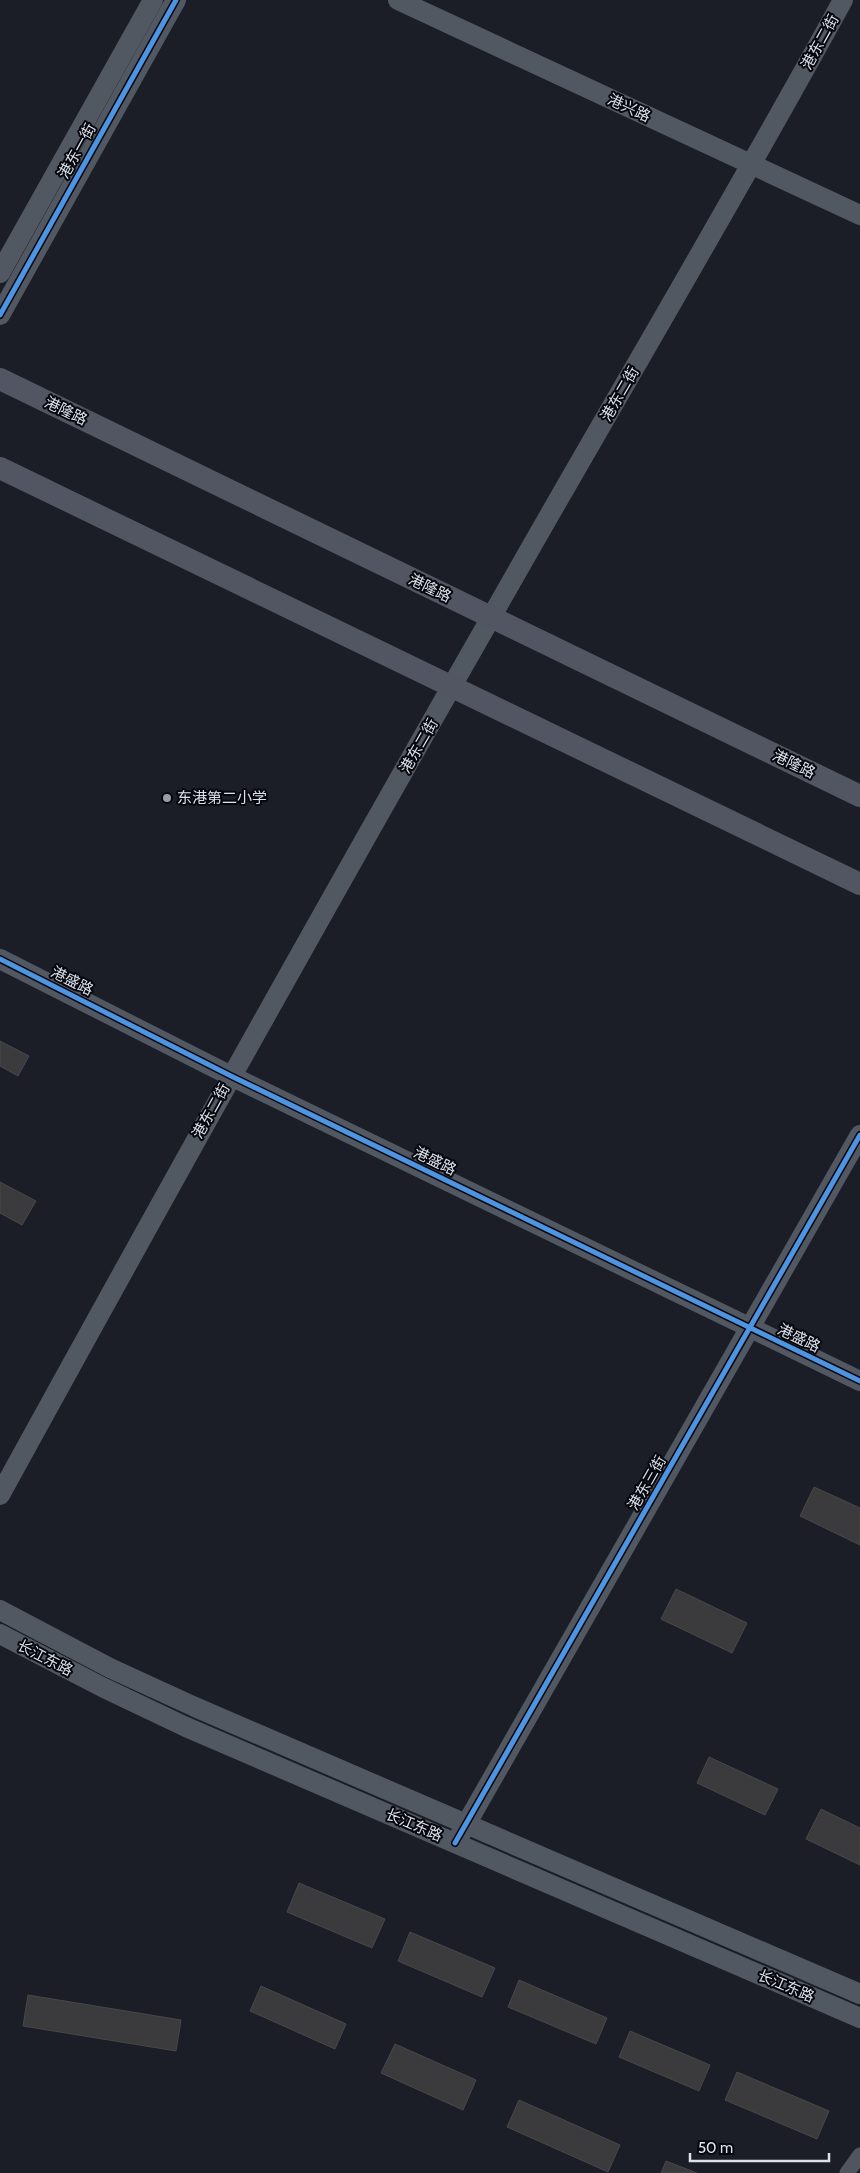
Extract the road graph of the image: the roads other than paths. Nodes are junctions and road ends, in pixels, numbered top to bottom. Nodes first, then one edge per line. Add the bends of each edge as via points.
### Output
1 (153, 0) edge
2 (176, 0) edge
3 (398, 0) edge
4 (843, 0) edge
5 (752, 166) junction
6 (860, 215) edge
7 (0, 274) edge
8 (0, 315) edge
9 (0, 379) edge
10 (0, 468) edge
11 (491, 617) junction
12 (453, 687) junction
13 (860, 796) edge
14 (860, 884) edge
15 (0, 959) edge
16 (231, 1076) junction
17 (860, 1135) edge
18 (750, 1328) junction
19 (860, 1381) edge
20 (0, 1495) edge
21 (0, 1610) edge
22 (0, 1634) edge
23 (466, 1824) junction
24 (456, 1843) junction
25 (860, 1994) edge
26 (860, 2018) edge
27 (860, 2155) edge
28 (847, 2173) edge

1 - 7 main road, 港东一街
2 - 8 main road, 港东一街
3 - 5 main road, 港兴路
4 - 5 main road, 港东二街
5 - 6 main road, 港兴路
5 - 11 main road, 港东二街
9 - 11 main road, 港隆路
10 - 12 main road
11 - 12 main road, 港东二街
11 - 13 main road, 港隆路
12 - 14 main road
12 - 16 main road, 港东二街
15 - 16 main road, 港盛路
16 - 18 main road, 港盛路
16 - 20 main road, 港东二街
17 - 18 main road, 港东三街
18 - 19 main road, 港盛路
18 - 23 main road, 港东三街
21 - 23 main road, 长江东路 via 127,1676
22 - 24 main road, 长江东路 via 186,1727
23 - 24 main road, 港东三街
23 - 25 main road, 长江东路
24 - 26 main road, 长江东路
27 - 28 street

